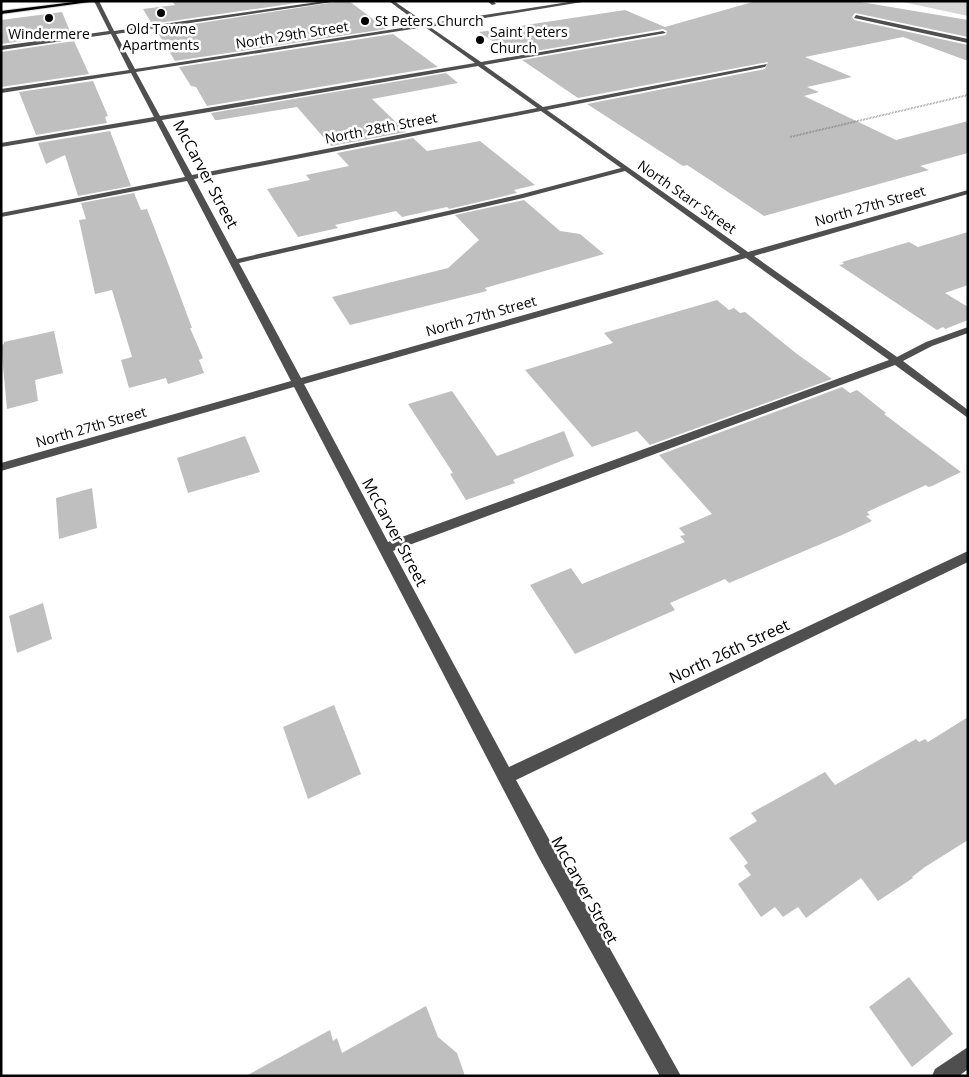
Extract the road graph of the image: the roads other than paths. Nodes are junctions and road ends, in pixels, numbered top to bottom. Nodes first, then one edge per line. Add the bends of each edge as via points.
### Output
1 (55, 1) edge
2 (95, 1) edge
3 (337, 1) edge
4 (391, 1) edge
5 (586, 1) edge
6 (60, 6) junction
7 (1, 13) edge
8 (856, 17) dead end
9 (425, 26) junction
10 (113, 32) junction
11 (663, 33) dead end
12 (968, 41) edge
13 (1, 48) edge
14 (478, 64) junction
15 (765, 65) dead end
16 (133, 71) junction
17 (1, 91) edge
18 (541, 109) junction
19 (158, 118) junction
20 (1, 145) edge
21 (625, 169) junction
22 (189, 178) junction
23 (968, 192) edge
24 (1, 215) edge
25 (746, 255) junction
26 (234, 262) junction
27 (968, 330) edge
28 (896, 361) junction
29 (298, 383) junction
30 (968, 415) edge
31 (1, 467) edge
32 (384, 549) junction
33 (968, 556) edge
34 (505, 777) junction
35 (968, 1057) edge
36 (671, 1076) edge
37 (942, 1076) edge

1 - 6 street
2 - 6 main road
2 - 10 street, McCarver Street
3 - 10 street
4 - 9 street, North Starr Street
5 - 9 street, North 29th Street
6 - 7 main road
8 - 12 street
9 - 14 street, North Starr Street
9 - 16 street, North 29th Street
10 - 13 street
10 - 16 street, McCarver Street
11 - 14 street
14 - 18 street, North Starr Street
14 - 19 street
15 - 18 street, North 28th Street
16 - 17 street, North 29th Street
16 - 19 street, McCarver Street
18 - 21 street, North Starr Street
18 - 22 street, North 28th Street
19 - 20 street
19 - 22 street, McCarver Street
21 - 25 street, North Starr Street
21 - 26 street
22 - 24 street, North 28th Street
22 - 26 street, McCarver Street
23 - 25 street, North 27th Street
25 - 28 street, North Starr Street
25 - 29 street, North 27th Street
26 - 29 street, McCarver Street
27 - 28 street via 929,344
28 - 30 street, North Starr Street
28 - 32 street
29 - 31 street, North 27th Street
29 - 32 street, McCarver Street
32 - 34 street, McCarver Street via 422,615
33 - 34 street, North 26th Street
34 - 36 street, McCarver Street
35 - 37 street

